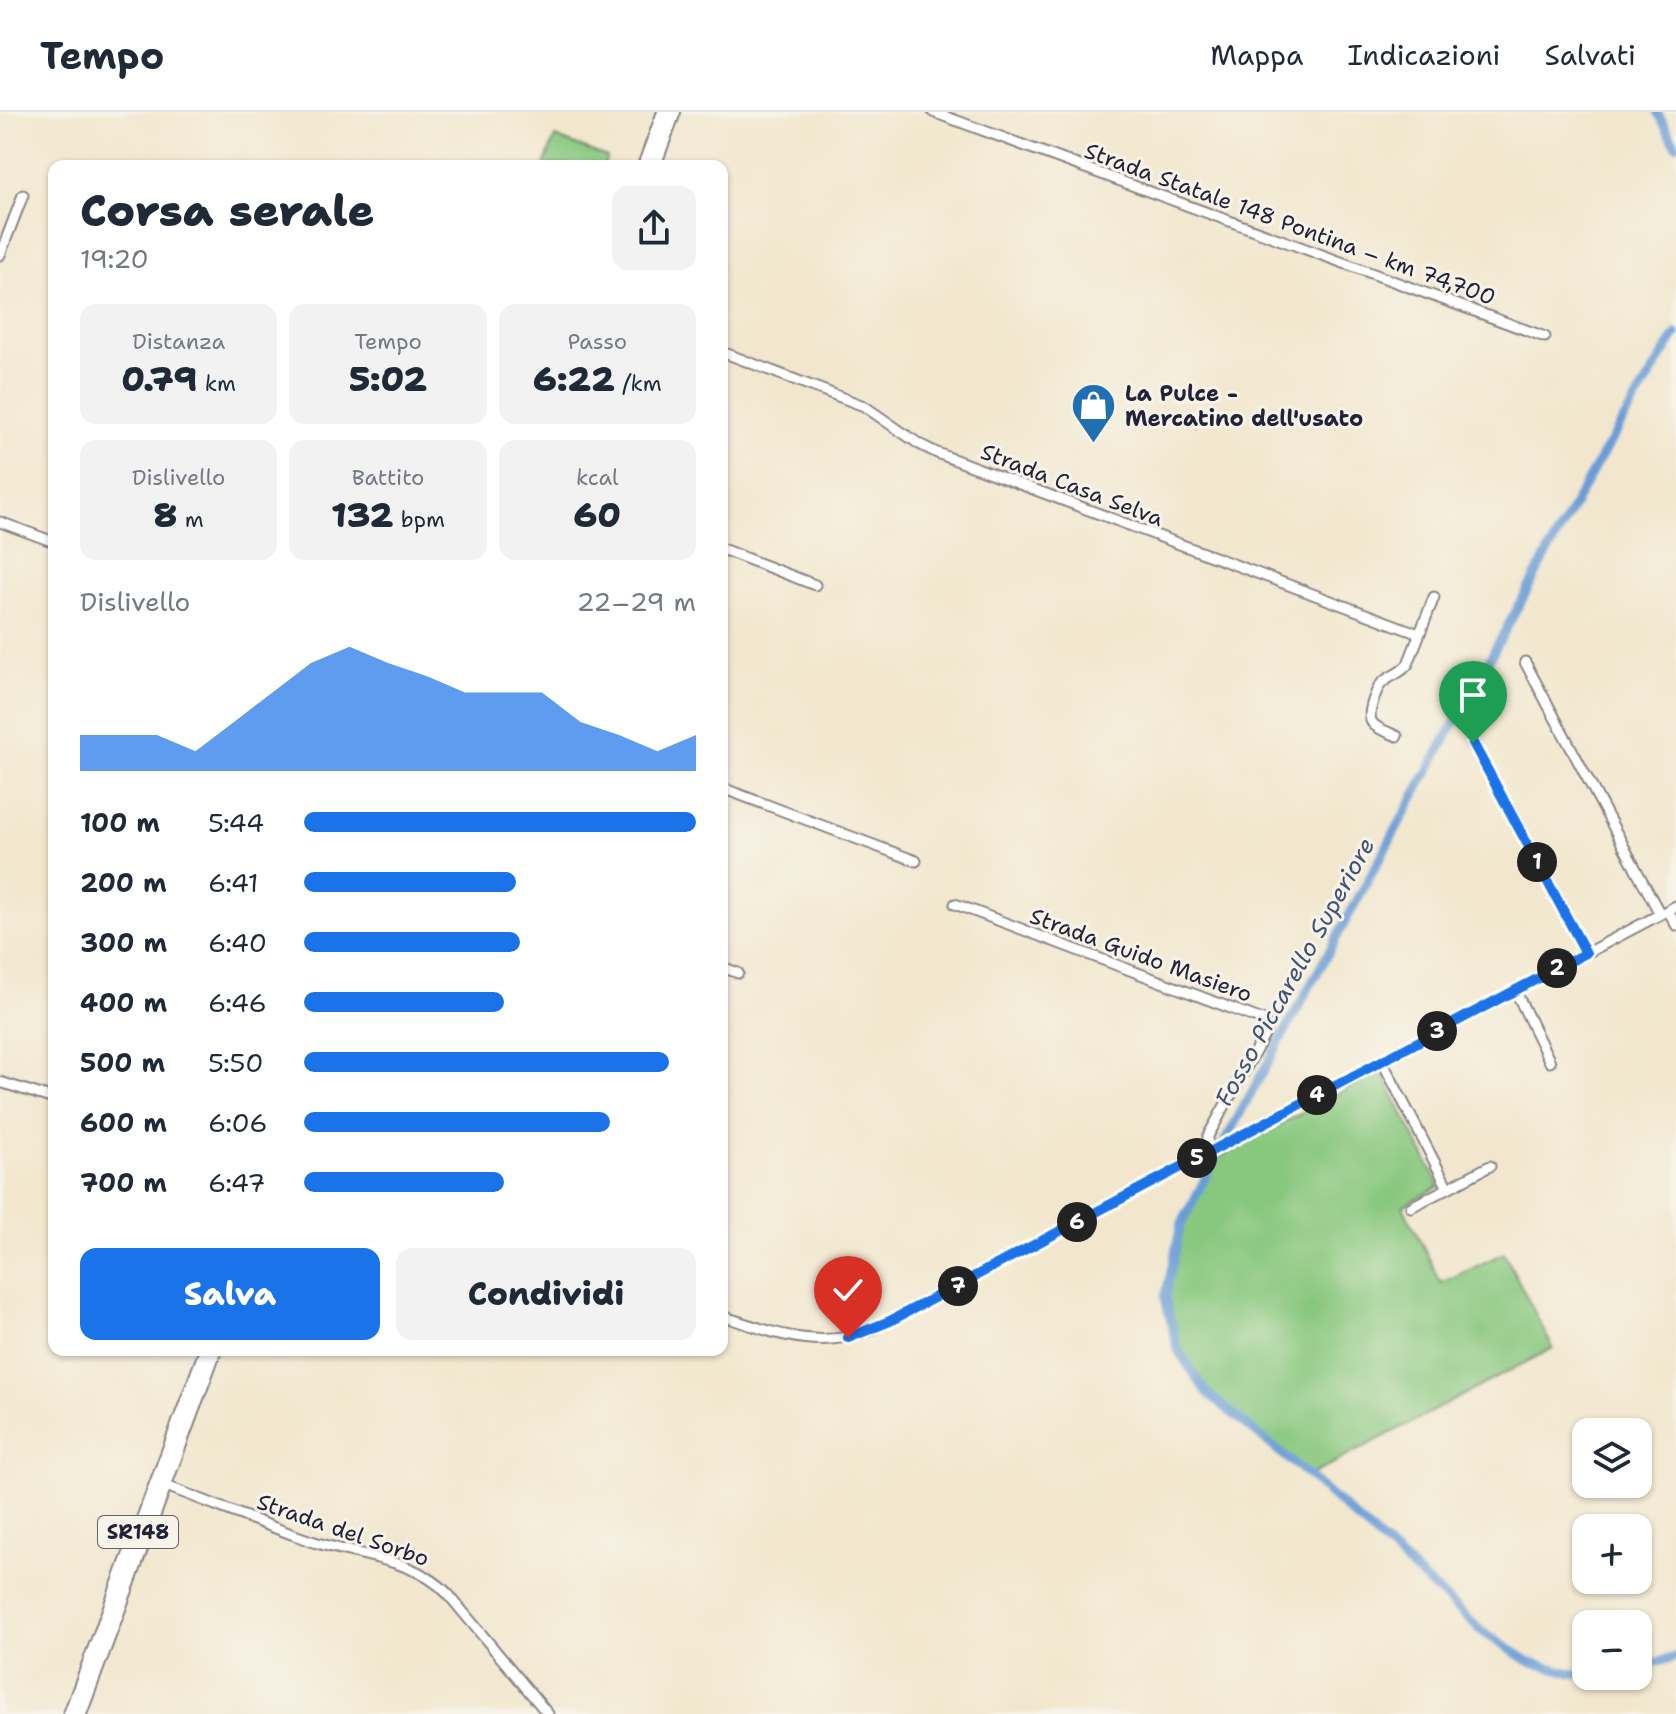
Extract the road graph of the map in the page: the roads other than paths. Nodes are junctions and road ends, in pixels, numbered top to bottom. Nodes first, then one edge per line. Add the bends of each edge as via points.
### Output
1 (664, 112) edge
2 (674, 112) edge
3 (933, 112) edge
4 (646, 160) edge
5 (656, 160) edge
6 (23, 195) dead end
7 (0, 255) edge
8 (1545, 337) dead end
9 (728, 354) edge
10 (0, 522) edge
11 (48, 540) edge
12 (728, 551) edge
13 (815, 585) dead end
14 (1434, 597) dead end
15 (1419, 634) junction
16 (1525, 662) dead end
17 (1397, 736) dead end
18 (1473, 743) dead end
19 (728, 790) edge
20 (916, 861) dead end
21 (955, 904) dead end
22 (1668, 910) edge
23 (1676, 925) edge
24 (1586, 953) junction
25 (728, 969) edge
26 (738, 973) dead end
27 (1515, 990) junction
28 (1382, 1061) junction
29 (1550, 1062) dead end
30 (0, 1082) edge
31 (48, 1097) edge
32 (1207, 1153) junction
33 (1490, 1166) dead end
34 (1448, 1188) junction
35 (1411, 1207) dead end
36 (728, 1318) edge
37 (204, 1356) edge
38 (213, 1356) edge
39 (166, 1486) junction
40 (70, 1714) edge
41 (80, 1714) edge
42 (548, 1714) edge

1 - 4 main road
2 - 5 main road
3 - 8 street, Strada Statale 148 Pontina – km 74,700
6 - 7 street
9 - 15 street, Strada Casa Selva via 864,406 937,453
10 - 11 street
12 - 13 street
14 - 15 street
15 - 17 street via 1406,667 1380,686 1369,713 1375,726
16 - 22 street
18 - 24 street
19 - 20 street
21 - 32 street, Strada Guido Masiero via 1265,1021 1266,1032 1209,1133
22 - 23 street
22 - 24 street
24 - 27 street
25 - 26 street
27 - 28 street
27 - 29 street
28 - 32 street
28 - 34 street
30 - 31 street
32 - 36 street via 857,1335 805,1340
33 - 34 street
34 - 35 street
37 - 40 main road, SR148
38 - 39 main road, SR148
39 - 41 main road, SR148
39 - 42 street, Strada del Sorbo via 432,1580

